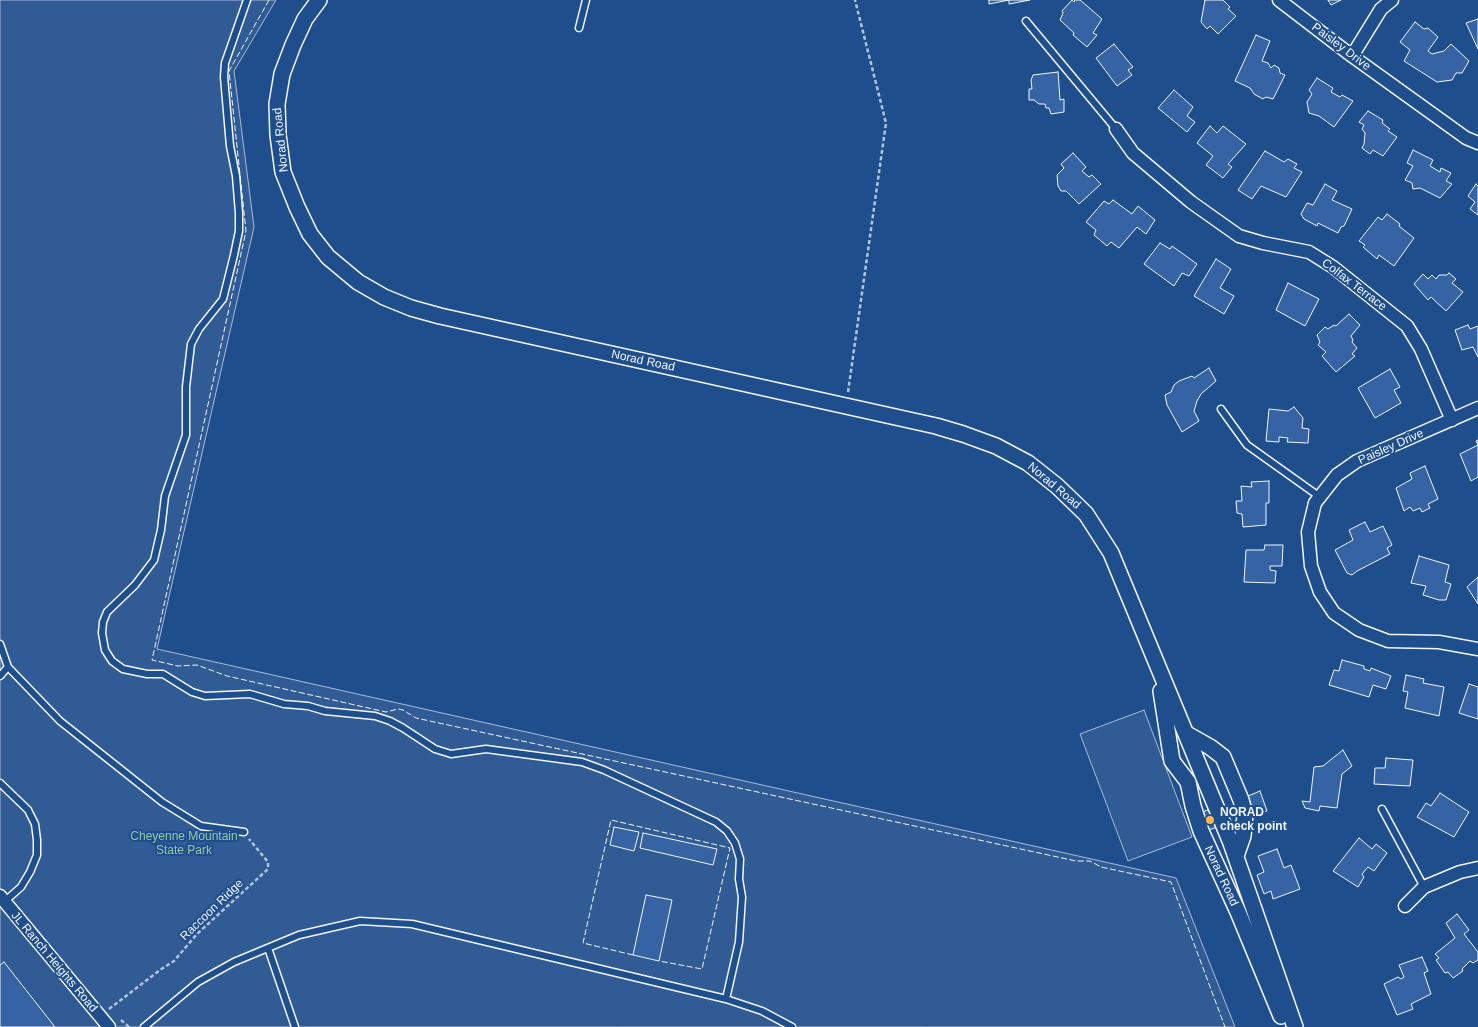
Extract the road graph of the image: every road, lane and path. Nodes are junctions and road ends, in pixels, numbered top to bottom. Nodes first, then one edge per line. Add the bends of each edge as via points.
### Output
1 (247, 0) edge
2 (319, 0) edge
3 (586, 0) edge
4 (855, 0) edge
5 (1278, 0) edge
6 (1392, 0) edge
7 (1026, 21) dead end
8 (579, 28) dead end
9 (1352, 56) junction
10 (1116, 129) joint
11 (1478, 144) edge
12 (846, 406) junction
13 (1478, 408) edge
14 (1220, 409) dead end
15 (1452, 420) junction
16 (1320, 497) junction
17 (1147, 637) junction
18 (0, 644) edge
19 (1478, 649) edge
20 (8, 667) junction
21 (0, 676) edge
22 (1186, 734) junction
23 (0, 783) edge
24 (1382, 809) dead end
25 (244, 832) joint
26 (1236, 856) junction
27 (1478, 868) edge
28 (1424, 887) junction
29 (2, 899) edge
30 (1405, 906) dead end
31 (268, 948) junction
32 (726, 999) junction
33 (95, 1010) junction
34 (109, 1027) edge
35 (144, 1027) edge
36 (295, 1027) edge
37 (792, 1027) edge
38 (1286, 1027) edge
39 (1296, 1027) edge

1 - 32 lane via 225,63 224,77 240,213 234,255 223,299 191,344 186,435 165,496 154,560 108,612 102,634 105,650 123,669 163,674 205,696 250,694 284,704 375,716 390,721 435,749 451,754 486,749 582,762 716,822 728,831 740,859 739,942
2 - 12 street, Norad Road via 305,19 282,74 276,104 283,172 310,234 328,257 358,282 384,297 440,316
3 - 8 lane
4 - 12 path via 886,123
5 - 9 street, Paisley Drive
6 - 9 street via 1381,9
7 - 10 lane
9 - 11 street, Paisley Drive
10 - 15 street, Colfax Terrace via 1134,153 1191,202 1239,236 1309,252 1407,326 1421,349
12 - 17 street, Norad Road via 963,434 996,446 1035,469 1086,514 1111,553
13 - 15 street, Paisley Drive
14 - 16 lane via 1247,446
15 - 16 street, Paisley Drive via 1357,461 1337,475
16 - 19 street, Paisley Drive via 1308,532 1311,566 1320,592 1334,612 1359,630 1388,641 1440,642
17 - 22 street, Norad Road
17 - 38 street, Norad Road via 1164,700 1172,761 1188,782 1201,832
18 - 20 lane
20 - 21 lane
20 - 25 lane via 60,721 162,802 201,826
22 - 26 street, Norad Road
22 - 26 street, Norad Road via 1223,758 1241,800 1245,815 1243,836
23 - 29 lane via 28,810 37,840 30,872 21,887
24 - 28 lane
25 - 33 path, Raccoon Ridge via 268,862 268,869 197,934 174,961 110,1009
26 - 39 street, Norad Road
27 - 28 street
28 - 30 street
29 - 33 street, JL Ranch Heights Road
31 - 32 lane via 299,934 360,921 412,924
31 - 35 lane via 198,982
31 - 36 lane
32 - 37 lane via 762,1011
33 - 34 street, JL Ranch Heights Road

